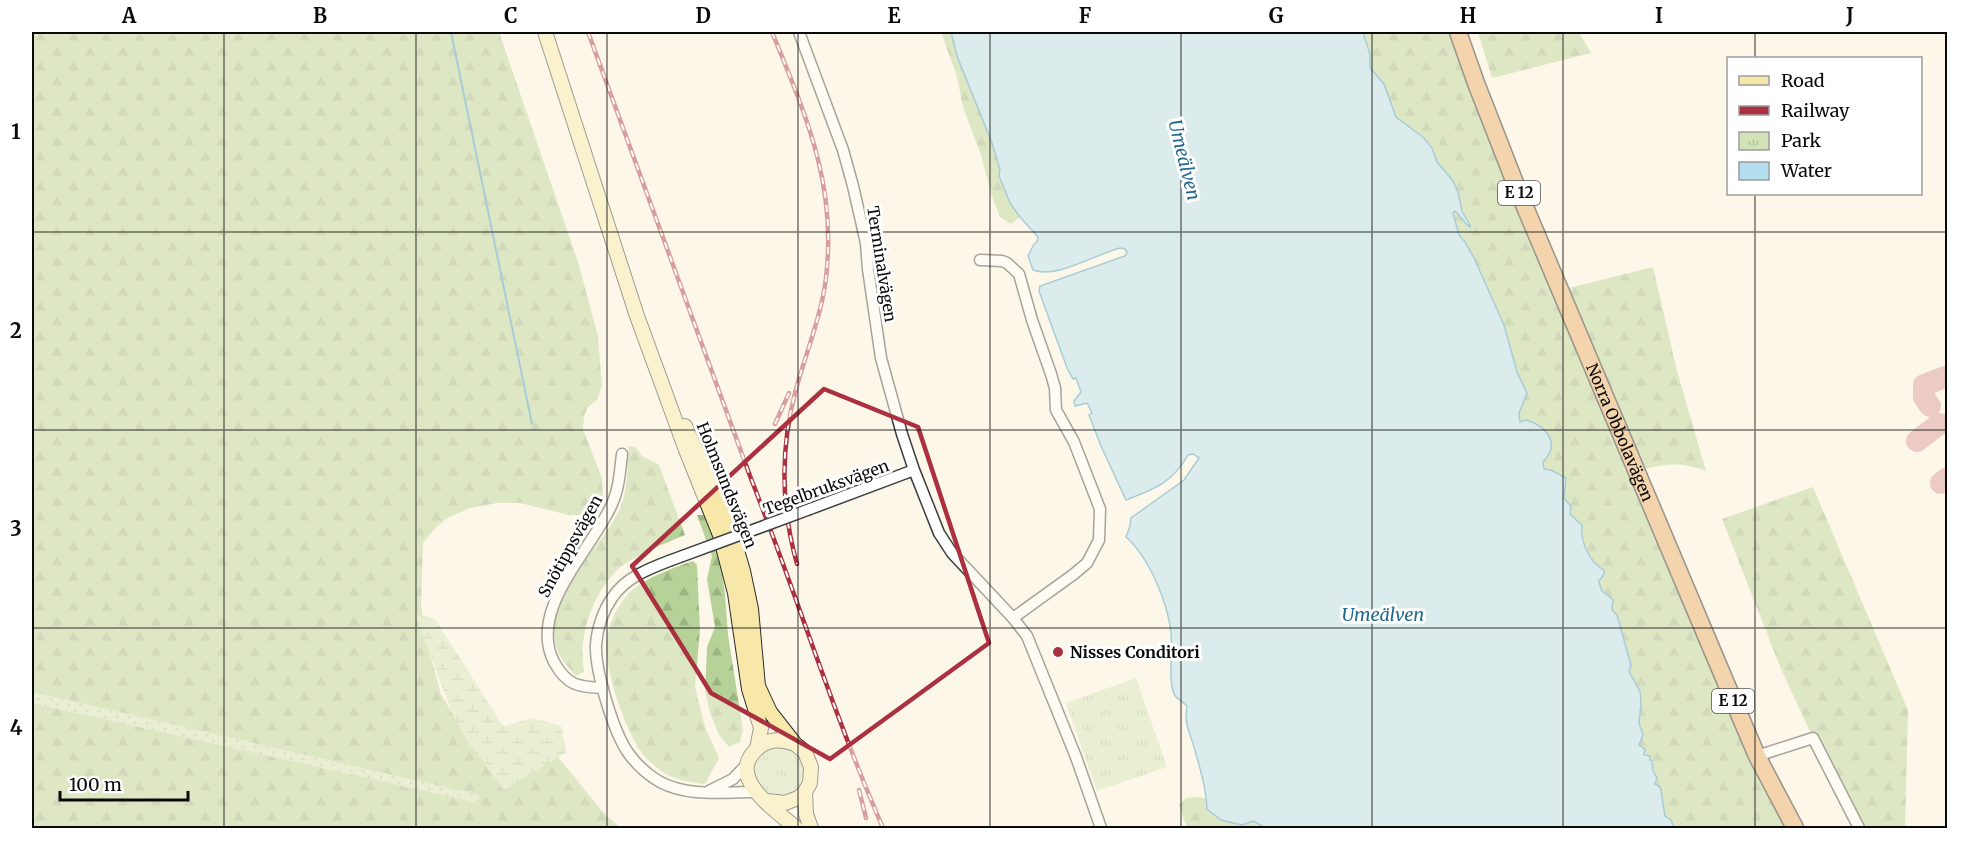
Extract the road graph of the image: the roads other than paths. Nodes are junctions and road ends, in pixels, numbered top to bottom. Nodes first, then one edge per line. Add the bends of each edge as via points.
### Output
1 (545, 32) edge
2 (799, 32) edge
3 (1458, 32) edge
4 (980, 260) dead end
5 (658, 376) junction
6 (622, 454) dead end
7 (914, 470) junction
8 (1013, 618) junction
9 (603, 688) junction
10 (795, 744) junction
11 (757, 749) junction
12 (1757, 756) junction
13 (749, 762) junction
14 (707, 792) junction
15 (754, 792) junction
16 (805, 792) junction
17 (766, 801) junction
18 (796, 828) edge
19 (811, 828) edge
20 (1101, 828) edge
21 (1795, 828) edge
22 (1859, 828) edge

1 - 5 main road, Holmsundsvägen
2 - 7 street, Terminalvägen via 843,150 861,217 881,358
3 - 12 highway, Norra Obbolavägen / E 12 via 1513,178
4 - 8 street via 1002,261 1019,274 1055,388 1056,410 1074,442 1101,509 1099,540 1087,563
5 - 10 main road, Holmsundsvägen via 698,452 729,527 751,609 758,686 770,712
5 - 11 main road, Holmsundsvägen via 720,535 735,593 749,689 761,728
6 - 9 street, Snötippsvägen via 613,504 562,586 548,630 550,654 567,680 576,686
7 - 8 street, Tegelbruksvägen via 939,533 952,553
7 - 9 street, Tegelbruksvägen, bridge via 669,561 627,582 604,612 596,644
8 - 20 street, Tegelbruksvägen via 1028,636 1040,664
9 - 14 street, Tegelbruksvägen via 621,741 646,773 671,787
10 - 11 main road via 775,740
10 - 16 main road, Holmsundsvägen via 805,752 811,767
11 - 13 main road, Holmsundsvägen
12 - 21 highway, Norra Obbolavägen / E 12
12 - 22 street via 1813,738
13 - 14 street via 733,779
13 - 15 main road via 748,776
14 - 15 street, Tegelbruksvägen
15 - 17 main road
16 - 17 main road via 784,803
16 - 19 main road, Holmsundsvägen
17 - 18 main road

